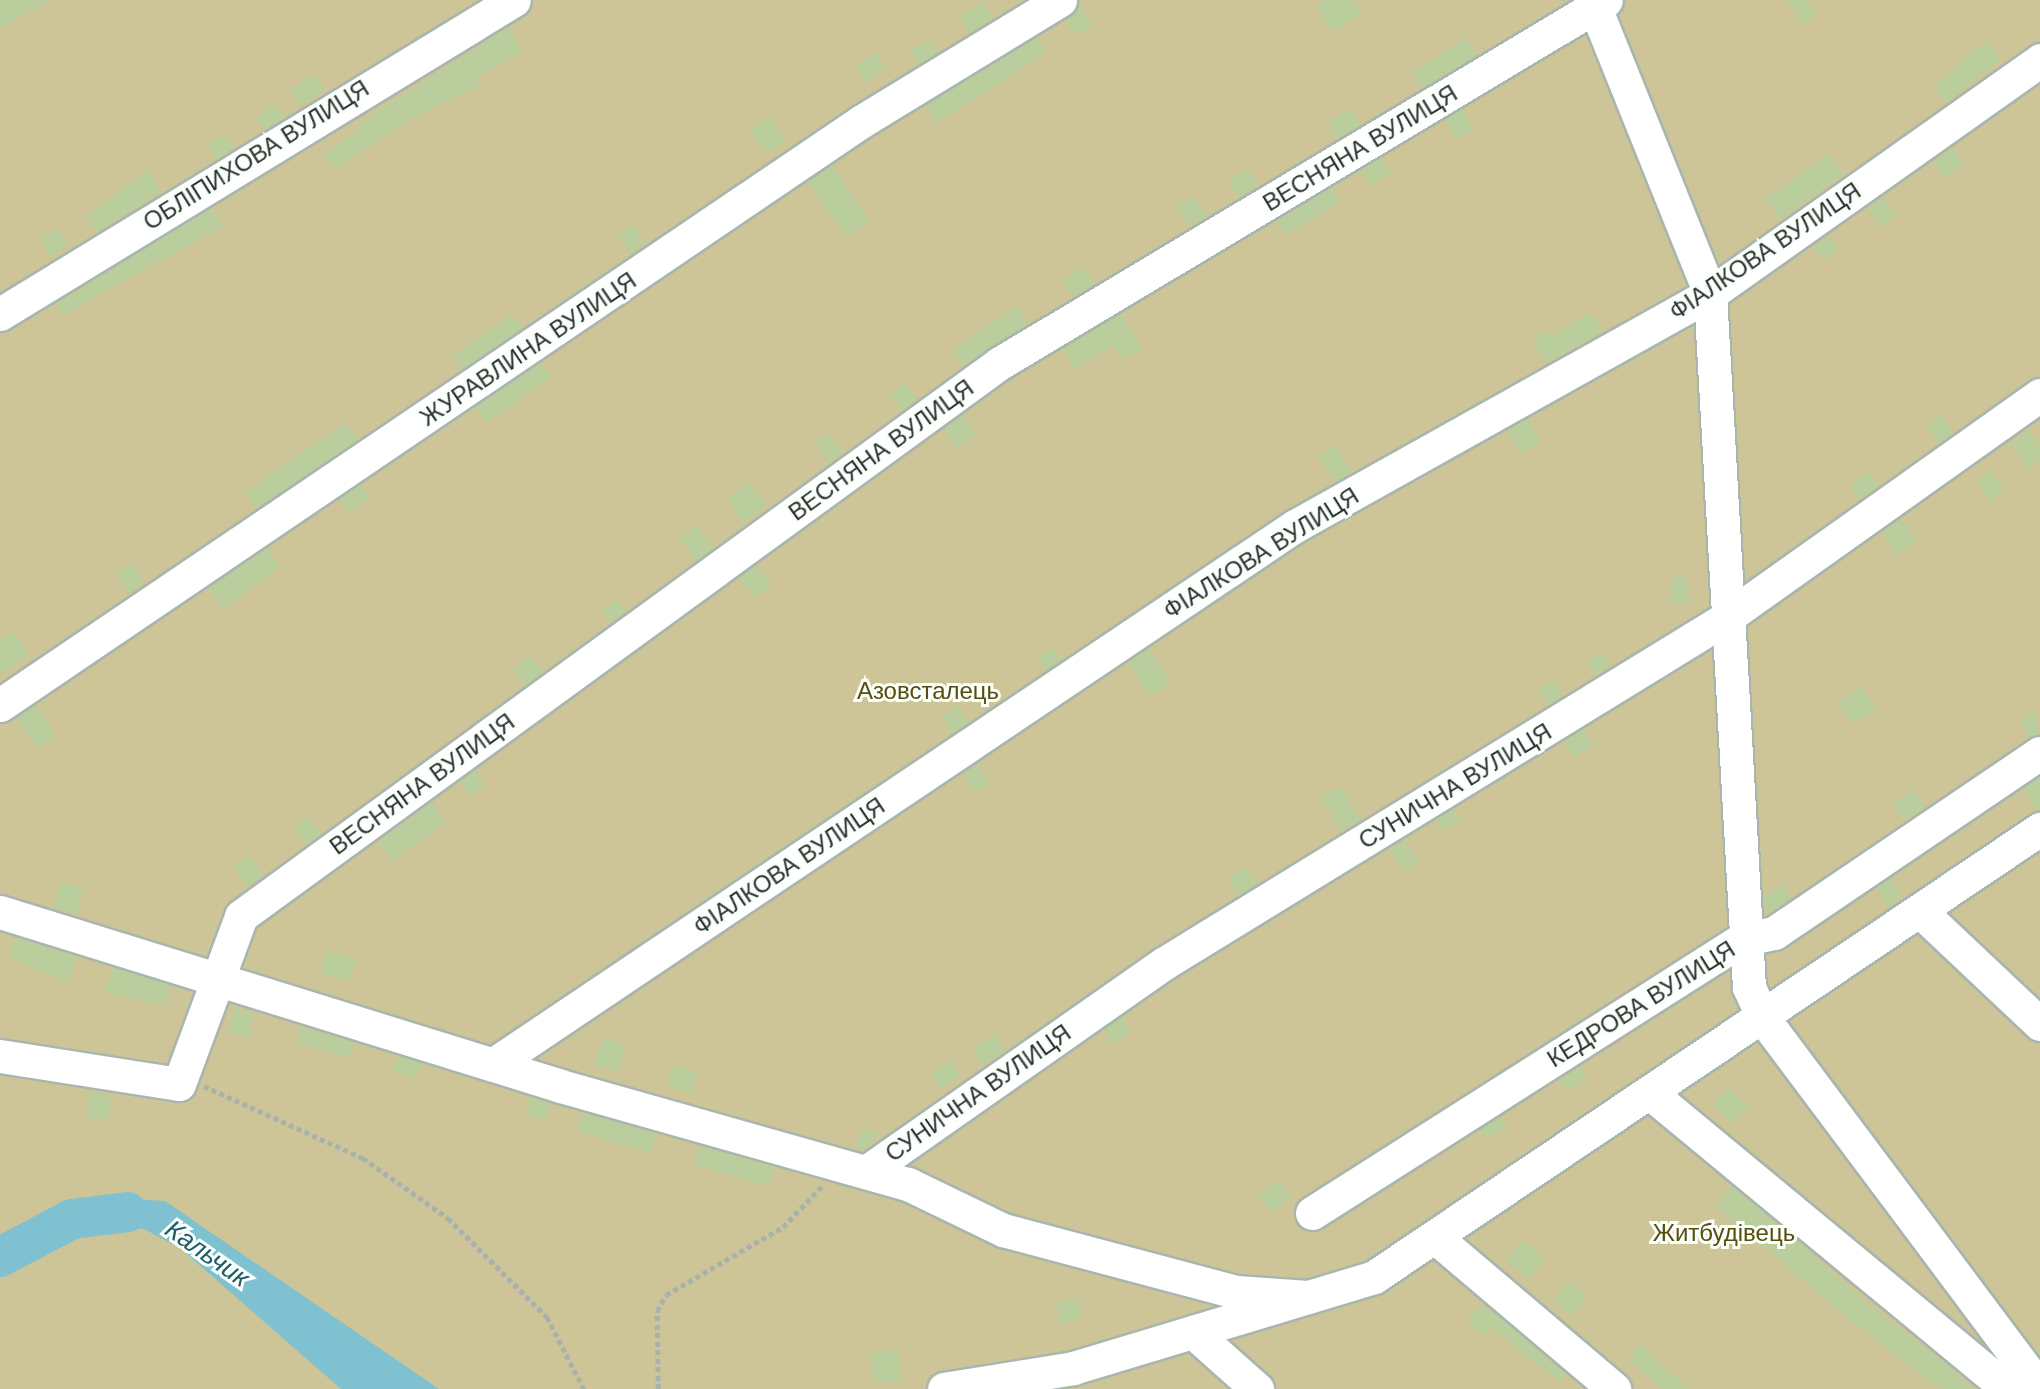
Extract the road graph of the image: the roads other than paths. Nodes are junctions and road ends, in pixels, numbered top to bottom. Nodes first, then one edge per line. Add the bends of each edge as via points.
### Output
1 (514, 0) edge
2 (1060, 0) edge
3 (1599, 2) edge
4 (2040, 60) edge
5 (1710, 294) junction
6 (0, 314) edge
7 (2040, 396) edge
8 (1726, 618) junction
9 (0, 705) edge
10 (2040, 753) edge
11 (2040, 829) edge
12 (1920, 911) junction
13 (0, 912) edge
14 (1741, 940) junction
15 (219, 975) junction
16 (1763, 1018) junction
17 (2040, 1024) edge
18 (0, 1056) edge
19 (494, 1064) junction
20 (1650, 1093) junction
21 (854, 1168) junction
22 (1312, 1213) dead end
23 (1435, 1237) junction
24 (1308, 1297) junction
25 (1193, 1332) junction
26 (2040, 1388) edge
27 (944, 1389) edge
28 (1257, 1389) edge
29 (1614, 1389) edge
30 (2008, 1389) edge

1 - 6 street, ОБЛІПИХОВА ВУЛИЦЯ
2 - 9 street, ЖУРАВЛИНА ВУЛИЦЯ via 862,121
3 - 5 street
3 - 15 street, ВЕСНЯНА ВУЛИЦЯ via 1000,363 242,916
4 - 5 street, ФІАЛКОВА ВУЛИЦЯ
5 - 8 street
5 - 19 street, ФІАЛКОВА ВУЛИЦЯ via 1296,526
7 - 8 street, СУНИЧНА ВУЛИЦЯ
8 - 14 street
8 - 21 street, СУНИЧНА ВУЛИЦЯ via 1163,964
10 - 14 street, КЕДРОВА ВУЛИЦЯ via 1774,933
11 - 12 street
12 - 16 street
12 - 17 street
13 - 15 street
14 - 16 street via 1749,987
14 - 22 street, КЕДРОВА ВУЛИЦЯ
15 - 18 street, ВЕСНЯНА ВУЛИЦЯ via 178,1084
15 - 19 street
16 - 20 street
16 - 26 street
19 - 21 street
20 - 23 street
20 - 30 street
21 - 24 street via 908,1184 1003,1230 1236,1292
23 - 24 street via 1374,1277
23 - 29 street
24 - 25 street
25 - 27 street via 1073,1368
25 - 28 street

